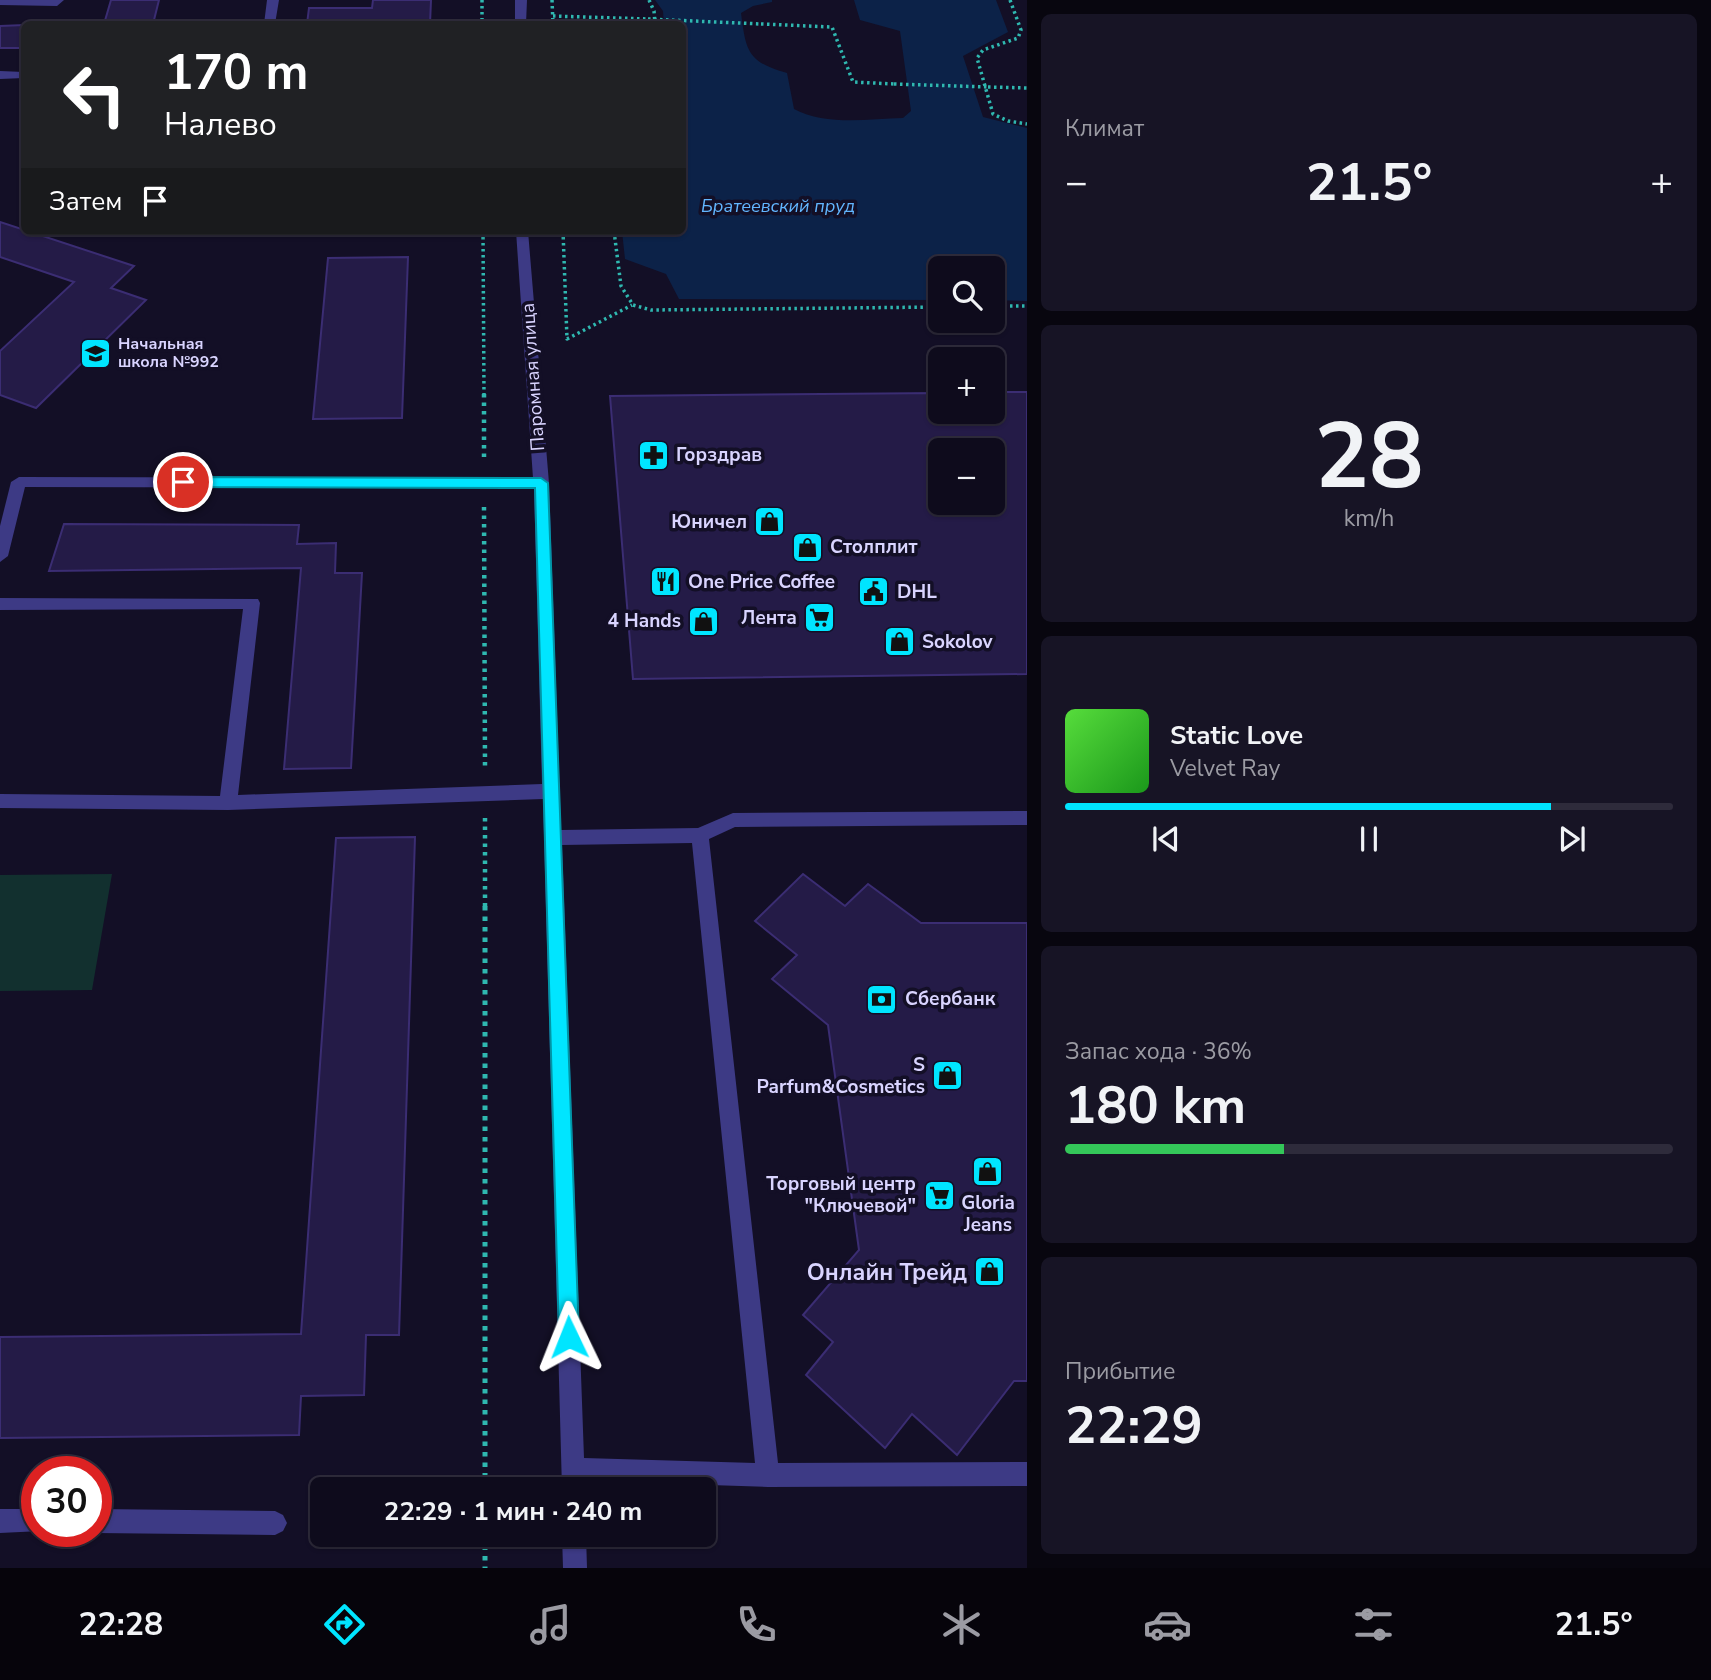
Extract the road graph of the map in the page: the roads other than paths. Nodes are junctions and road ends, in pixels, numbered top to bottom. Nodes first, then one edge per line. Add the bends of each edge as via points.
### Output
1 (58, 0) edge
2 (273, 0) edge
3 (521, 0) edge
4 (0, 2) edge
5 (270, 21) edge
6 (521, 21) edge
7 (0, 75) edge
8 (21, 75) edge
9 (522, 235) edge
10 (541, 483) junction
11 (0, 556) edge
12 (0, 604) edge
13 (551, 791) junction
14 (0, 801) edge
15 (228, 803) junction
16 (1027, 818) edge
17 (701, 835) junction
18 (552, 838) junction
19 (1027, 1474) edge
20 (768, 1475) junction
21 (573, 1477) edge
22 (670, 1477) edge
23 (0, 1521) edge
24 (21, 1521) edge
25 (112, 1521) edge
26 (275, 1522) dead end
27 (574, 1547) edge
28 (575, 1568) edge

1 - 4 street
2 - 5 street
3 - 6 street
7 - 8 street
9 - 10 street, Паромная улица
10 - 11 street via 19,482
10 - 13 street, Паромная улица
12 - 15 street via 253,603
13 - 15 street
13 - 18 street, Паромная улица
14 - 15 street
16 - 17 street via 733,820
17 - 18 street
17 - 20 street
18 - 21 street, Паромная улица
19 - 20 street
20 - 22 street
23 - 24 street
25 - 26 street
27 - 28 street

